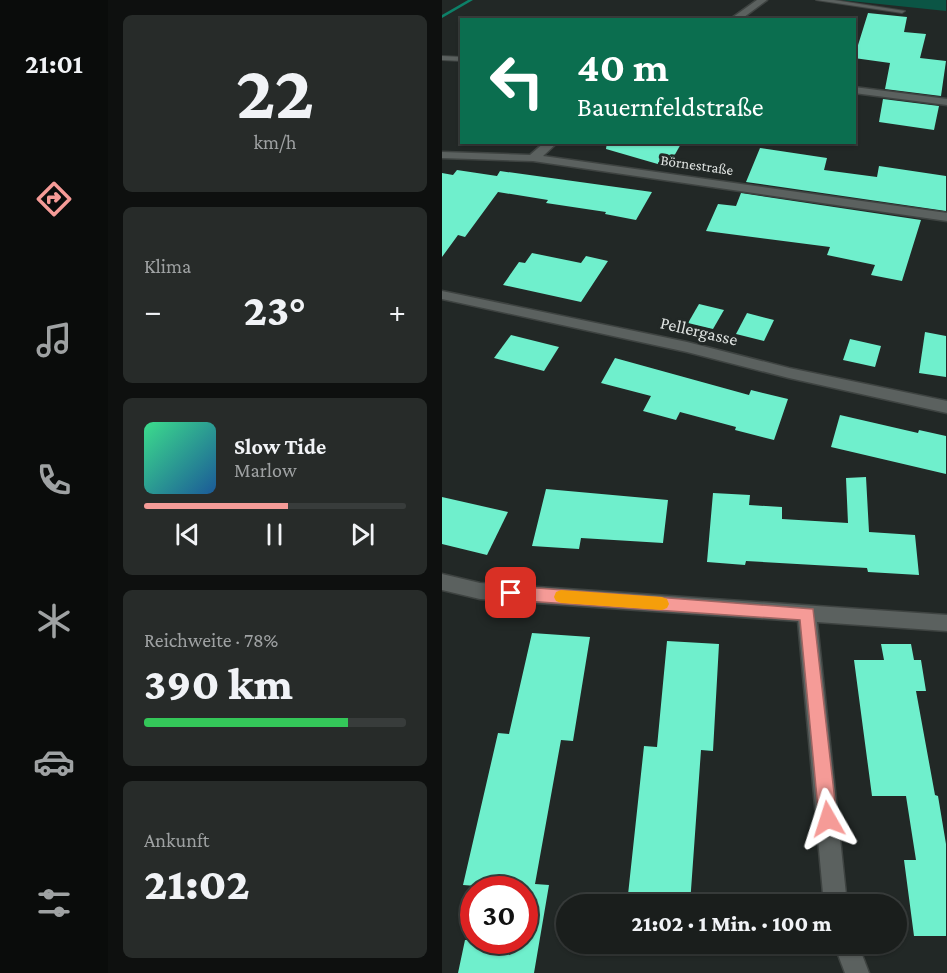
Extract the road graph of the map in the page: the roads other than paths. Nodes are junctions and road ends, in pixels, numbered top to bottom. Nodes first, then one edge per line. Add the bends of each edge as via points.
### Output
1 (763, 0) edge
2 (818, 0) edge
3 (902, 11) dead end
4 (736, 18) edge
5 (442, 58) edge
6 (460, 59) edge
7 (856, 90) edge
8 (946, 102) edge
9 (550, 144) edge
10 (442, 155) edge
11 (533, 158) junction
12 (946, 217) edge
13 (442, 296) edge
14 (946, 407) edge
15 (442, 582) edge
16 (807, 614) junction
17 (946, 623) edge
18 (835, 894) edge
19 (850, 954) edge
20 (857, 973) edge

1 - 4 street
2 - 3 lane
5 - 6 lane
7 - 8 street
9 - 11 street
10 - 11 street, Börnestraße
11 - 12 street, Börnestraße
13 - 14 street, Pellergasse
15 - 16 street via 480,591
16 - 17 street
16 - 18 street
19 - 20 street

